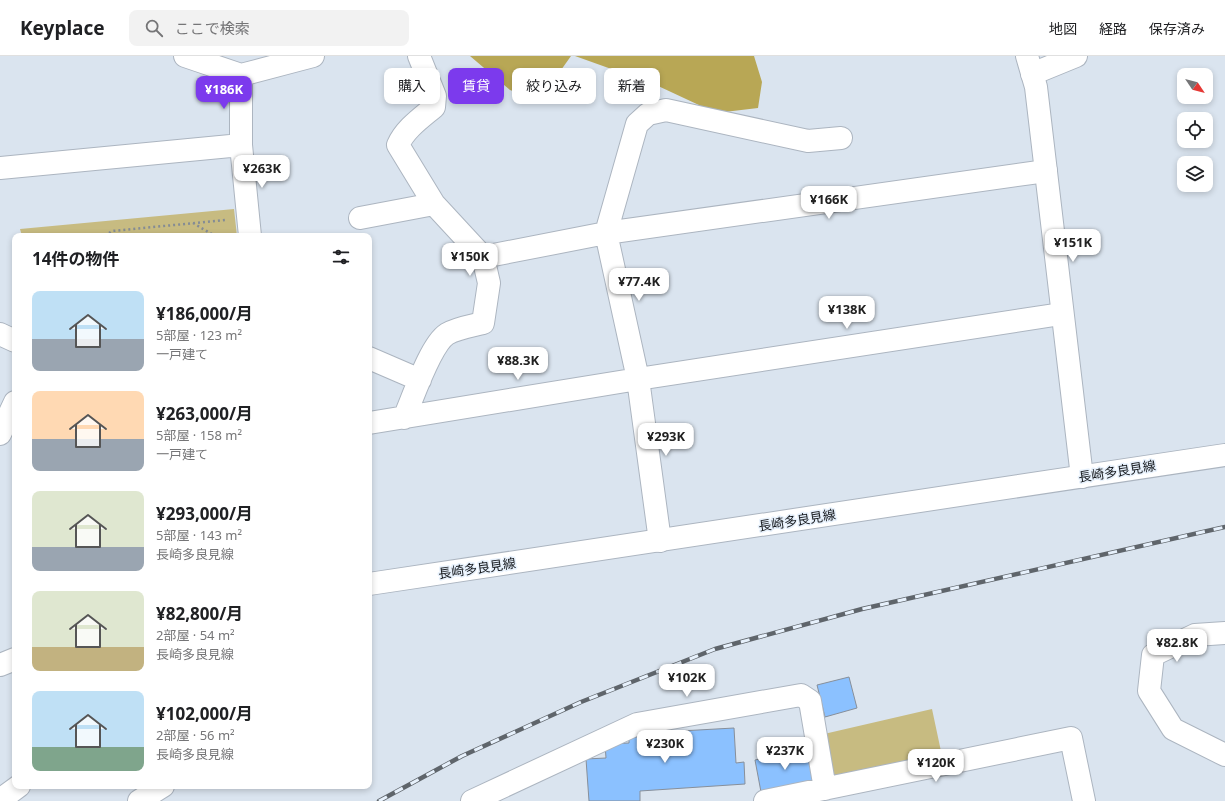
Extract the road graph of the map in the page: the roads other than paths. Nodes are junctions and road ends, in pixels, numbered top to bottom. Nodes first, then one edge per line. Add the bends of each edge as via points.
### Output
1 (185, 56) edge
2 (313, 56) edge
3 (419, 56) edge
4 (1076, 56) edge
5 (1030, 65) edge
6 (241, 75) junction
7 (841, 138) dead end
8 (241, 145) junction
9 (0, 168) edge
10 (1046, 171) junction
11 (434, 204) junction
12 (360, 218) dead end
13 (250, 233) edge
14 (606, 233) junction
15 (483, 257) junction
16 (1062, 314) junction
17 (0, 334) edge
18 (12, 340) edge
19 (372, 359) edge
20 (638, 378) junction
21 (420, 380) junction
22 (12, 408) edge
23 (404, 418) junction
24 (372, 423) edge
25 (0, 434) edge
26 (1225, 455) edge
27 (1082, 477) junction
28 (660, 541) junction
29 (372, 584) edge
30 (1225, 633) edge
31 (12, 660) edge
32 (0, 665) edge
33 (1225, 755) edge
34 (15, 789) edge
35 (159, 789) edge
36 (825, 789) junction
37 (0, 800) edge
38 (140, 801) edge
39 (472, 801) edge
40 (765, 801) edge
41 (1084, 801) edge

1 - 6 street
2 - 6 street
3 - 11 street via 435,96 434,107 411,127 398,145
4 - 5 street
5 - 10 street via 1036,87
6 - 8 street
7 - 14 street via 808,141 666,110 648,114 637,124
8 - 9 street
8 - 13 street
10 - 14 street
10 - 16 street
11 - 12 street
11 - 15 street
14 - 15 street
14 - 20 street
15 - 21 street via 489,283 483,324 446,334 432,353
16 - 20 street
16 - 27 street
17 - 18 street
19 - 21 street
20 - 23 street
20 - 28 street
21 - 23 street
22 - 25 street
23 - 24 street
26 - 27 street, 長崎多良見線
27 - 28 street, 長崎多良見線
28 - 29 street, 長崎多良見線
30 - 33 street via 1195,635 1153,655 1148,691 1173,729
31 - 32 street
34 - 37 street
35 - 38 street
36 - 39 street via 810,700 801,695 637,724
36 - 40 street
36 - 41 street via 1070,738

